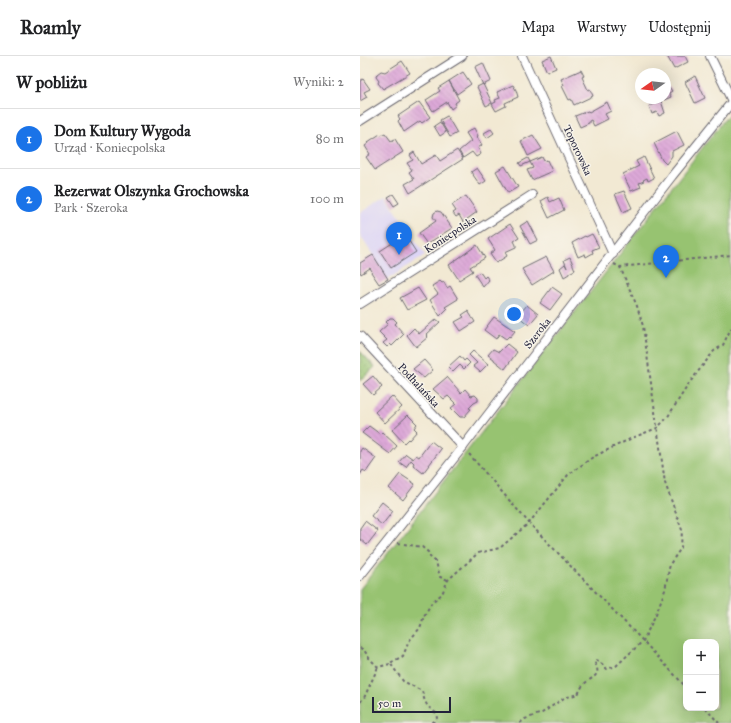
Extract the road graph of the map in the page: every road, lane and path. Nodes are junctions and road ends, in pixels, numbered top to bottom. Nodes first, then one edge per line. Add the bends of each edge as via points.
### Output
1 (462, 56) edge
2 (522, 56) edge
3 (710, 56) edge
4 (731, 99) edge
5 (731, 103) edge
6 (360, 121) edge
7 (532, 195) dead end
8 (731, 255) edge
9 (611, 256) junction
10 (620, 267) junction
11 (360, 304) edge
12 (731, 328) edge
13 (360, 336) edge
14 (657, 428) junction
15 (463, 447) junction
16 (529, 523) junction
17 (387, 542) junction
18 (360, 576) edge
19 (448, 580) junction
20 (643, 641) junction
21 (360, 648) edge
22 (390, 664) junction
23 (378, 667) junction
24 (683, 684) edge
25 (360, 702) edge
26 (708, 711) edge
27 (432, 723) edge
28 (520, 723) edge
29 (719, 723) edge

1 - 6 street
2 - 9 street, Toporowska
3 - 4 street
5 - 9 street, Szeroka
7 - 11 street, Koniecpolska
8 - 10 path
9 - 10 path
9 - 15 street, Szeroka
10 - 14 path via 643,326
12 - 14 path via 723,345 714,351 667,418
13 - 15 street, Podhalańska
14 - 16 path via 593,457 568,475
14 - 20 path via 665,483 682,530 681,548 670,564 665,590
15 - 16 path
15 - 17 street, Szeroka
16 - 19 path via 500,548 478,553
16 - 20 path
17 - 18 street, Szeroka
17 - 19 path via 422,547 436,562 440,577
19 - 22 path via 442,594 432,602 420,628 408,642 403,656
20 - 24 path
20 - 28 path via 616,666 607,669 596,660 597,674 582,686 578,694 564,698 542,713
21 - 23 path
22 - 23 path
22 - 27 path via 403,681 422,691 428,708 436,713 437,718
23 - 25 path
26 - 29 path

